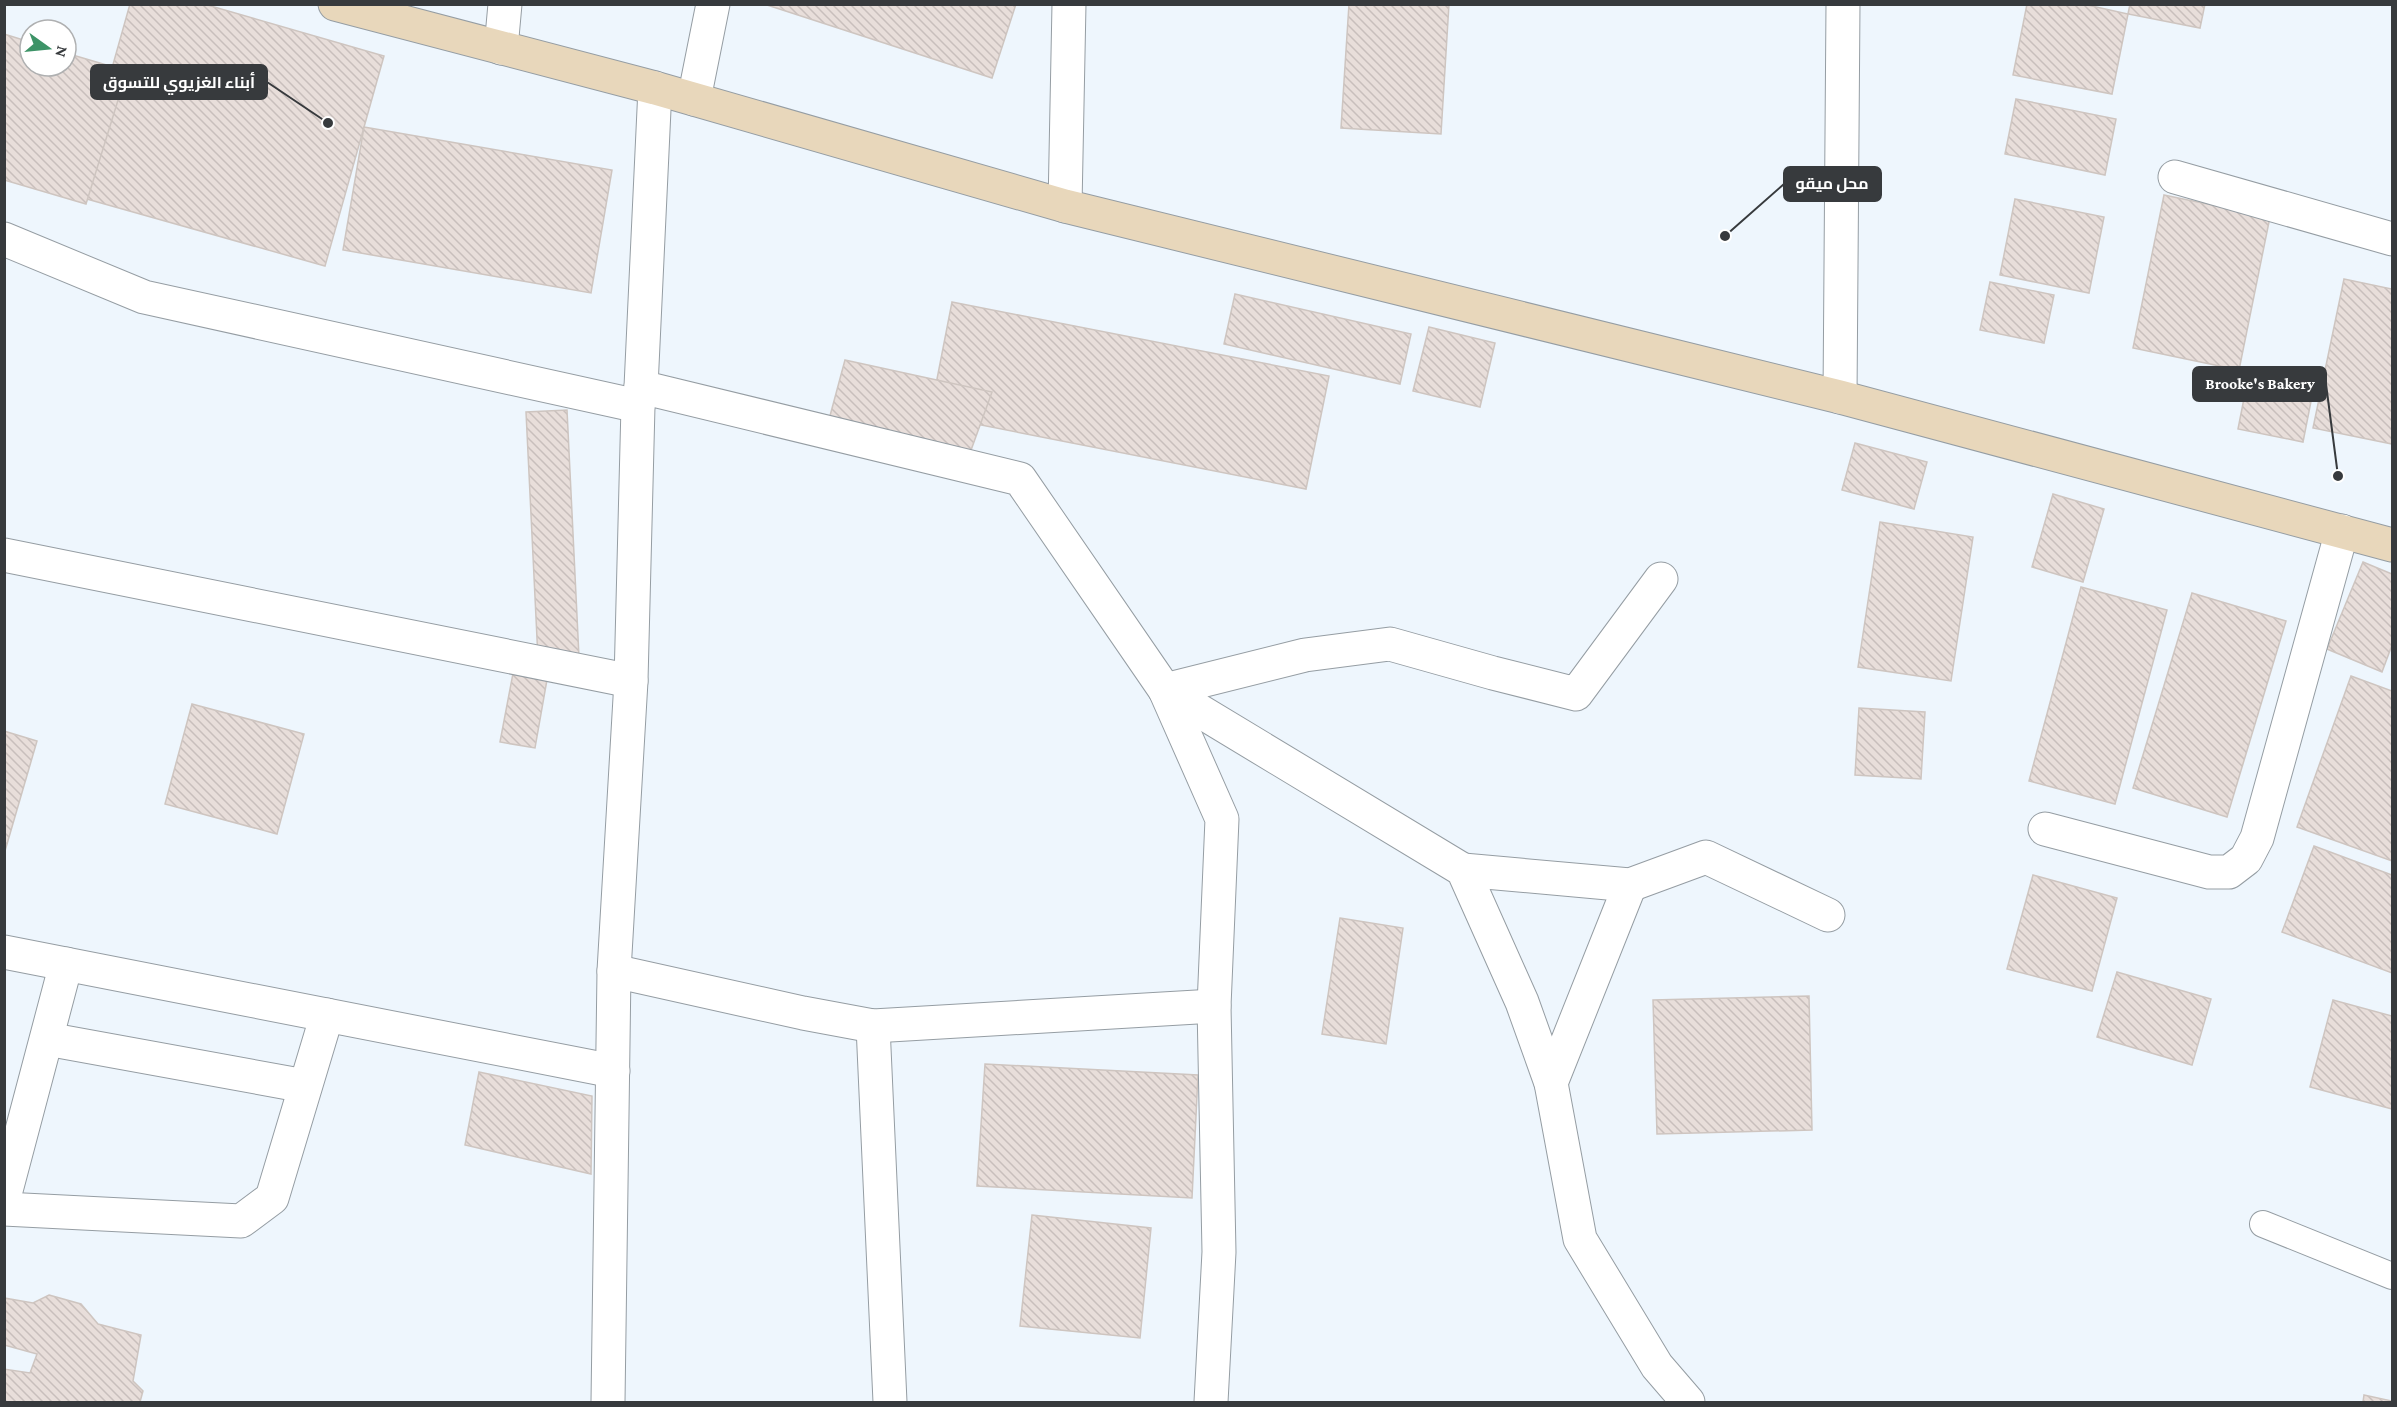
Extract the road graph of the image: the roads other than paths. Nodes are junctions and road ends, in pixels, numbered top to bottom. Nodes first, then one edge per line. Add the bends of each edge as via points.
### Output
1 (335, 4) edge
2 (505, 4) edge
3 (713, 4) edge
4 (1069, 4) edge
5 (1843, 4) edge
6 (501, 48) junction
7 (655, 88) junction
8 (694, 99) junction
9 (2175, 177) dead end
10 (1065, 206) junction
11 (4, 239) edge
12 (2392, 239) edge
13 (639, 396) junction
14 (1840, 397) junction
15 (2342, 531) junction
16 (2392, 546) edge
17 (4, 555) edge
18 (1661, 579) dead end
19 (631, 681) junction
20 (1165, 690) junction
21 (2045, 829) dead end
22 (1463, 870) junction
23 (1630, 885) junction
24 (1828, 915) dead end
25 (4, 952) edge
26 (66, 964) junction
27 (614, 971) junction
28 (1214, 1006) junction
29 (327, 1015) junction
30 (873, 1026) junction
31 (47, 1039) junction
32 (613, 1071) junction
33 (1551, 1083) junction
34 (305, 1086) junction
35 (4, 1198) edge
36 (4, 1209) edge
37 (2263, 1224) dead end
38 (2392, 1276) edge
39 (608, 1402) edge
40 (890, 1402) edge
41 (1211, 1402) edge
42 (1689, 1402) edge

1 - 6 main road
2 - 6 street
3 - 8 street
4 - 10 street
5 - 14 street
6 - 7 main road
7 - 8 main road
7 - 13 street
8 - 10 main road
9 - 12 street
10 - 14 main road
11 - 13 street via 144,297
13 - 19 street
13 - 20 street via 1020,479
14 - 15 main road
15 - 16 main road
15 - 21 street via 2257,838 2246,859 2229,872 2209,872
17 - 19 street
18 - 20 street via 1576,694 1390,644 1305,655
19 - 27 street
20 - 22 street
20 - 28 street via 1222,819
22 - 23 street
22 - 33 street via 1521,1002
23 - 24 street via 1706,857
23 - 33 street
25 - 26 street
26 - 29 street
26 - 31 street
27 - 30 street
27 - 32 street
28 - 30 street
28 - 41 street via 1219,1252
29 - 32 street
29 - 34 street
30 - 40 street
31 - 34 street
31 - 35 street
32 - 39 street
33 - 42 street via 1580,1239 1657,1366
34 - 36 street via 272,1198 241,1221
37 - 38 lane

